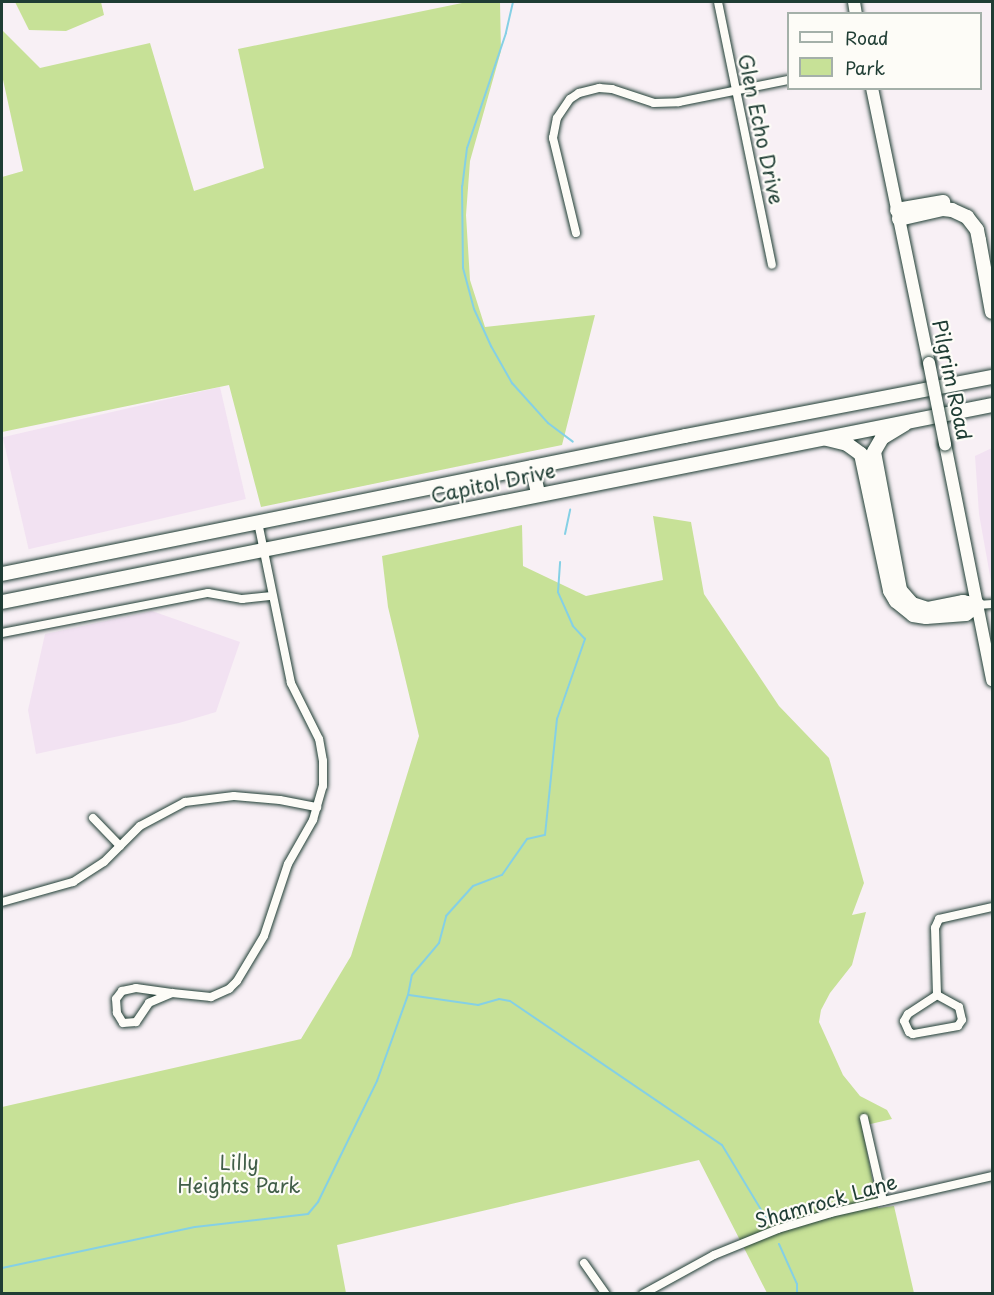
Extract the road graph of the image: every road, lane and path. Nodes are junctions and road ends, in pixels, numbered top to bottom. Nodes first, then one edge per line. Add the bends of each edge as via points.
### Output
1 (718, 2) edge
2 (787, 80) edge
3 (872, 90) edge
4 (738, 92) junction
5 (898, 215) junction
6 (576, 233) dead end
7 (772, 264) dead end
8 (993, 269) edge
9 (993, 312) edge
10 (993, 365) edge
11 (993, 377) edge
12 (968, 381) junction
13 (993, 405) edge
14 (914, 419) junction
15 (819, 438) junction
16 (532, 467) junction
17 (538, 494) junction
18 (258, 522) junction
19 (263, 549) junction
20 (2, 574) edge
21 (272, 596) junction
22 (2, 603) edge
23 (985, 604) edge
24 (2, 633) edge
25 (993, 680) edge
26 (317, 807) junction
27 (93, 818) dead end
28 (120, 846) junction
29 (2, 902) edge
30 (993, 908) edge
31 (172, 993) junction
32 (937, 995) junction
33 (864, 1118) dead end
34 (993, 1176) edge
35 (883, 1201) junction
36 (584, 1263) dead end
37 (606, 1293) edge
38 (643, 1293) edge

1 - 4 street, Glen Echo Drive
2 - 4 street
3 - 5 main road, Pilgrim Road
4 - 6 street via 665,103 644,101 612,89 590,90 570,99 558,115 554,148
4 - 7 street, Glen Echo Drive
5 - 8 main road via 936,202 964,205 981,221
5 - 9 main road via 952,210 967,217 979,240
5 - 23 main road, Pilgrim Road, bridge via 945,444
10 - 12 main road
11 - 12 main road, Capitol Drive
12 - 16 main road, Capitol Drive
13 - 14 main road, Capitol Drive
14 - 15 main road, Capitol Drive
14 - 23 main road via 882,438 874,452 900,590 920,608 963,602
15 - 17 main road, Capitol Drive
15 - 23 main road via 847,444 861,454 890,591 896,602 913,615 926,617 966,614
16 - 17 main road
16 - 18 main road, Capitol Drive
17 - 19 main road, Capitol Drive
18 - 19 street
18 - 20 main road, Capitol Drive
19 - 21 street
19 - 22 main road, Capitol Drive
21 - 24 street via 242,599 208,593
21 - 26 street via 291,683 319,739 323,772
23 - 25 main road, Pilgrim Road
26 - 28 street via 259,798 204,798 163,812 140,826
26 - 31 street via 288,864 264,936 237,981 211,997
27 - 28 street
28 - 29 street via 94,870 73,882
30 - 32 street via 939,919 935,928
31 - 31 street via 148,989 122,991 116,999 119,1020 136,1022 149,1003
32 - 32 street via 908,1014 904,1021 909,1032 958,1026 962,1020 959,1007
33 - 35 street
34 - 35 street, Shamrock Lane
35 - 38 street, Shamrock Lane via 823,1215 757,1237
36 - 37 street

